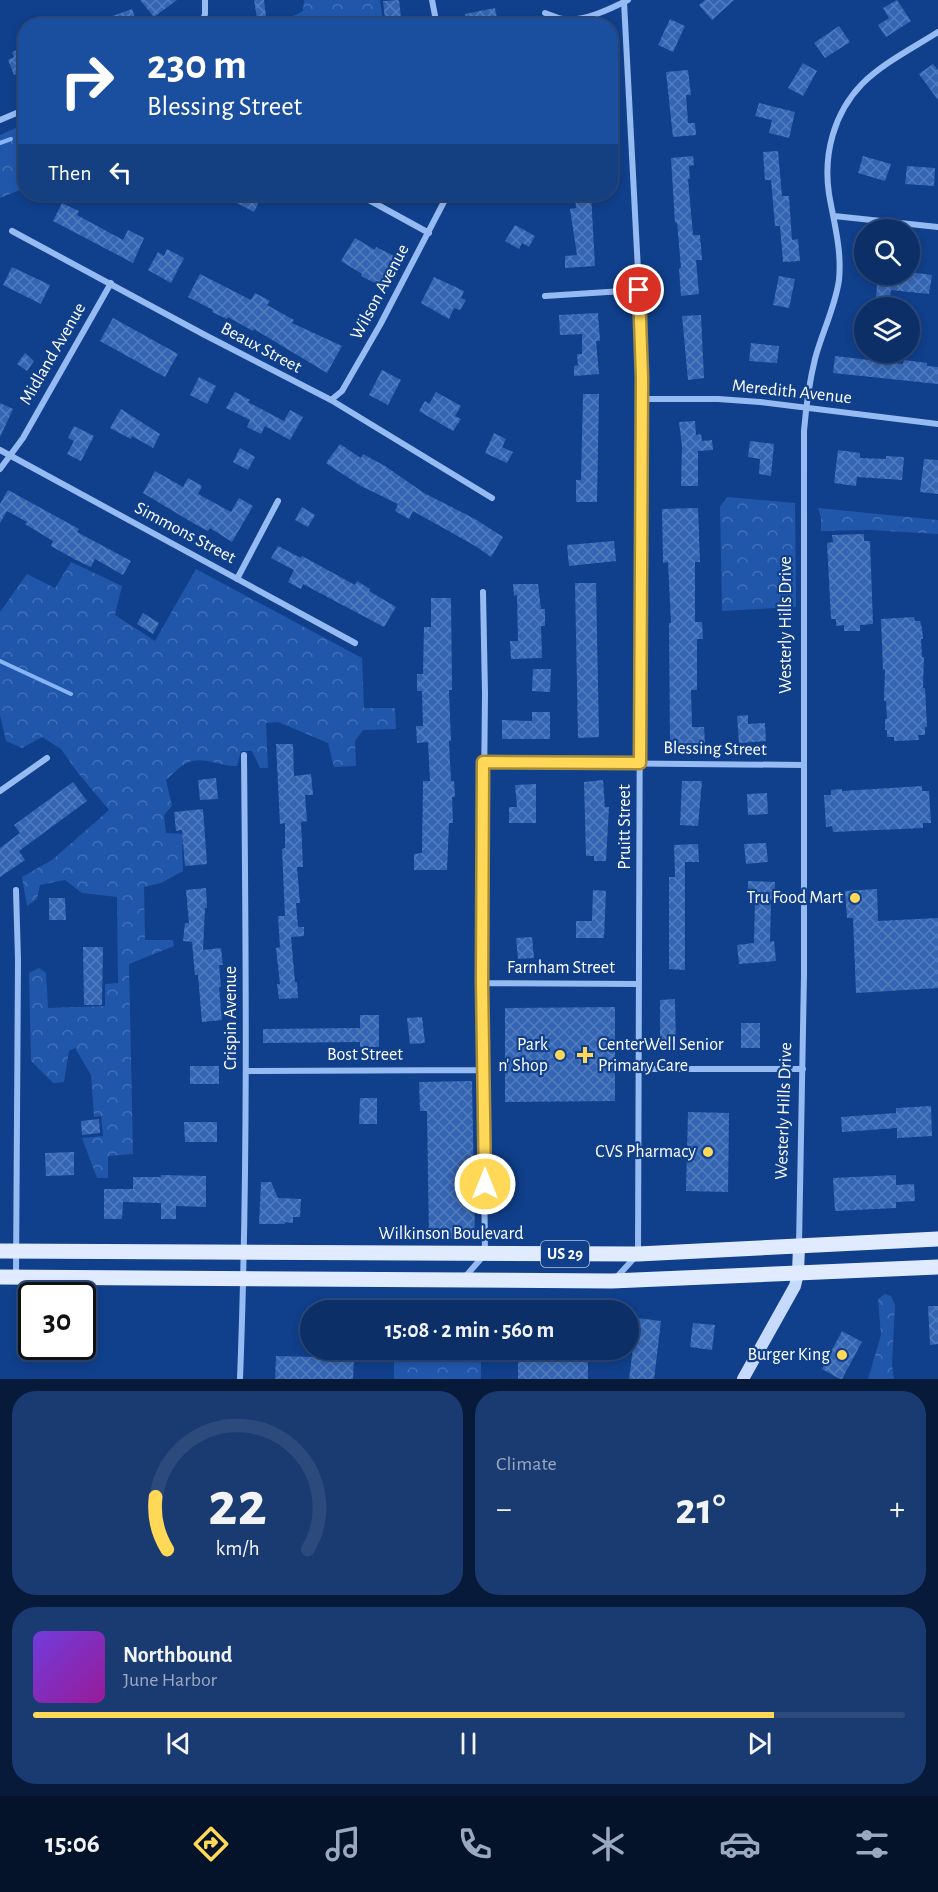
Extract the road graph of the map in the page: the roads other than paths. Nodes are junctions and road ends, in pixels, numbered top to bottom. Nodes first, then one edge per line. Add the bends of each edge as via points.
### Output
1 (205, 0) edge
2 (432, 0) edge
3 (626, 1) edge
4 (545, 12) dead end
5 (203, 18) edge
6 (435, 18) edge
7 (559, 18) edge
8 (579, 18) edge
9 (938, 32) edge
10 (18, 112) edge
11 (0, 120) edge
12 (371, 201) edge
13 (444, 201) edge
14 (834, 216) junction
15 (938, 227) edge
16 (12, 231) dead end
17 (429, 232) junction
18 (111, 283) junction
19 (639, 290) junction
20 (545, 296) dead end
21 (641, 399) junction
22 (331, 400) junction
23 (806, 408) junction
24 (938, 424) edge
25 (0, 450) edge
26 (10, 456) junction
27 (0, 469) edge
28 (492, 498) dead end
29 (278, 501) dead end
30 (237, 579) junction
31 (483, 592) dead end
32 (355, 643) dead end
33 (244, 756) dead end
34 (47, 758) dead end
35 (483, 762) junction
36 (640, 763) junction
37 (804, 765) junction
38 (0, 791) edge
39 (16, 890) dead end
40 (482, 982) junction
41 (639, 984) junction
42 (640, 1069) junction
43 (803, 1069) junction
44 (484, 1070) junction
45 (246, 1071) junction
46 (938, 1239) edge
47 (799, 1246) junction
48 (0, 1251) edge
49 (17, 1251) junction
50 (244, 1253) junction
51 (485, 1254) junction
52 (638, 1254) junction
53 (938, 1267) edge
54 (798, 1273) junction
55 (0, 1277) edge
56 (16, 1278) junction
57 (244, 1280) junction
58 (462, 1280) junction
59 (612, 1281) junction
60 (240, 1379) edge
61 (743, 1379) edge

1 - 5 street
2 - 6 street
3 - 8 street
3 - 19 street, Pruitt Street
4 - 7 street
9 - 14 street, Westerly Hills Drive via 876,72 842,113 830,142 827,163
10 - 11 street
12 - 17 street
13 - 17 street, Wilson Avenue
14 - 15 street
14 - 23 street, Westerly Hills Drive via 840,243 838,282
16 - 18 street, Beaux Street
17 - 22 street, Wilson Avenue via 342,391
18 - 22 street, Beaux Street
18 - 26 street, Midland Avenue
19 - 20 street
19 - 21 street, Pruitt Street
21 - 23 street, Meredith Avenue via 718,399
21 - 36 street, Pruitt Street
22 - 28 street, Beaux Street
23 - 24 street, Meredith Avenue
23 - 37 street, Westerly Hills Drive
25 - 26 street, Simmons Street
26 - 27 street, Midland Avenue
26 - 30 street, Simmons Street
29 - 30 street
30 - 32 street, Simmons Street
31 - 35 street
33 - 45 street, Crispin Avenue
34 - 38 street
35 - 36 street, Blessing Street
35 - 40 street
36 - 37 street, Blessing Street
36 - 41 street, Pruitt Street
37 - 43 street, Westerly Hills Drive
39 - 49 street
40 - 41 street, Farnham Street
40 - 44 street
41 - 42 street, Pruitt Street
42 - 43 street
42 - 52 street, Pruitt Street
43 - 47 street, Westerly Hills Drive
44 - 45 street, Bost Street
44 - 51 street
45 - 50 street, Crispin Avenue
46 - 47 main road, Wilkinson Boulevard / US 29
47 - 52 main road, Wilkinson Boulevard / US 29
47 - 54 main road, Westerly Hills Drive
48 - 49 main road, Wilkinson Boulevard / US 29
49 - 50 main road, Wilkinson Boulevard / US 29
49 - 56 street
50 - 51 main road, Wilkinson Boulevard / US 29
50 - 57 street, Crispin Avenue
51 - 52 main road, Wilkinson Boulevard / US 29
51 - 58 street
52 - 59 street
53 - 54 main road, US 29
54 - 59 main road, US 29
54 - 61 main road, Westerly Hills Drive via 792,1293
55 - 56 main road, US 29
56 - 57 main road, US 29
57 - 58 main road, US 29
57 - 60 street, Crispin Avenue
58 - 59 main road, US 29

